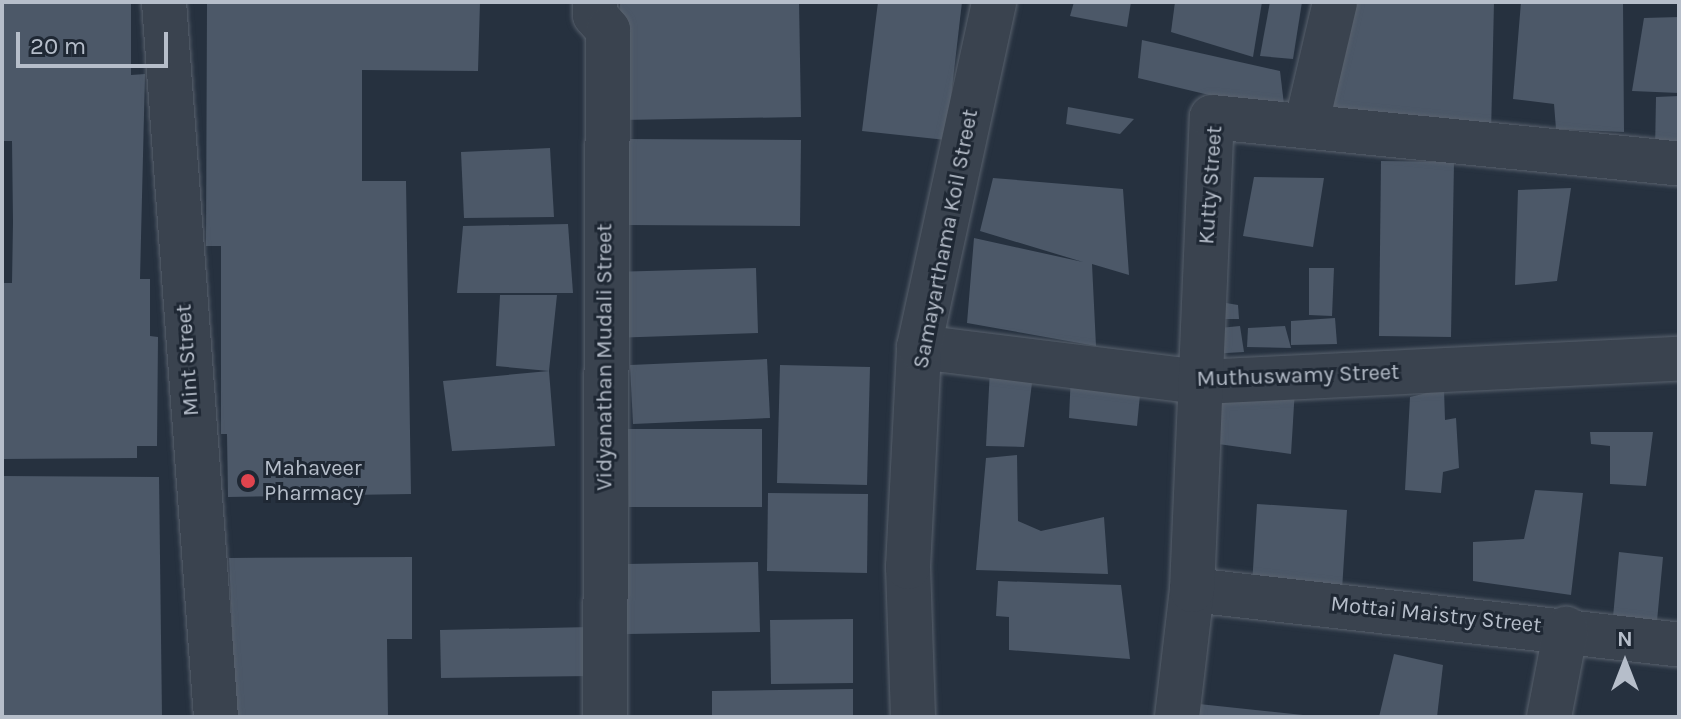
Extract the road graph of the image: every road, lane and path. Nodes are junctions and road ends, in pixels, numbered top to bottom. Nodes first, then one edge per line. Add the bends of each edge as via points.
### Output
1 (164, 2) edge
2 (595, 2) edge
3 (994, 2) edge
4 (1335, 2) edge
5 (1306, 126) junction
6 (1679, 164) edge
7 (919, 347) junction
8 (1679, 359) edge
9 (1201, 382) junction
10 (1192, 590) junction
11 (1566, 629) junction
12 (1679, 645) edge
13 (216, 717) edge
14 (605, 717) edge
15 (913, 717) edge
16 (1177, 717) edge
17 (1549, 717) edge

1 - 13 street, Mint Street
2 - 14 street, Vidyanathan Mudali Street via 595,15 608,30
3 - 7 street, Samayarthama Koil Street
4 - 5 street
5 - 6 street, Kutty Street
5 - 9 street, Kutty Street via 1212,117
7 - 9 street, Muthuswamy Street
7 - 15 street, Samayarthama Koil Street via 908,567
8 - 9 street, Muthuswamy Street
9 - 10 street, Kutty Street
10 - 11 street, Mottai Maistry Street
10 - 16 street, Kutty Street
11 - 12 street, Mottai Maistry Street
11 - 17 street

